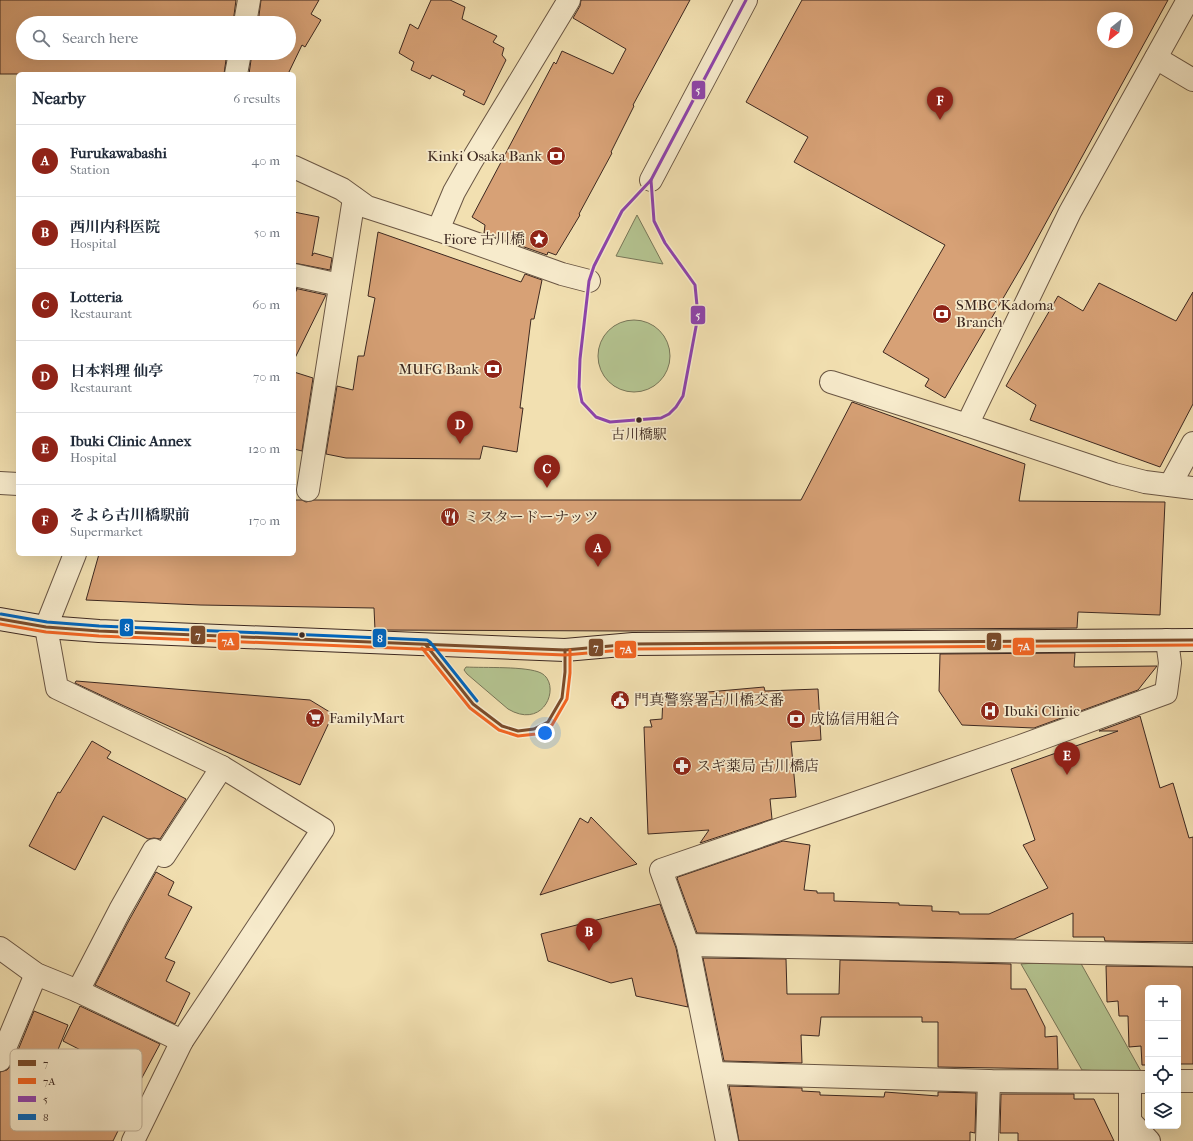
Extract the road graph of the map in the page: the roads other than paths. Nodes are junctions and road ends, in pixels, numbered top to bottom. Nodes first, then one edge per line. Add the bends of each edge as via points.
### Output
1 (249, 0) edge
2 (569, 0) edge
3 (746, 0) edge
4 (1188, 0) edge
5 (246, 16) edge
6 (1156, 58) junction
7 (239, 60) edge
8 (236, 72) edge
9 (1193, 80) edge
10 (296, 168) edge
11 (651, 180) dead end
12 (354, 198) junction
13 (438, 230) junction
14 (296, 275) edge
15 (589, 281) dead end
16 (340, 285) junction
17 (831, 382) dead end
18 (967, 425) junction
19 (1193, 443) edge
20 (0, 483) edge
21 (16, 484) edge
22 (1170, 485) junction
23 (1193, 488) edge
24 (308, 490) dead end
25 (74, 556) edge
26 (0, 619) edge
27 (46, 627) junction
28 (1167, 640) junction
29 (1193, 640) edge
30 (222, 767) junction
31 (688, 945) junction
32 (0, 948) edge
33 (1193, 955) edge
34 (36, 974) junction
35 (78, 991) junction
36 (182, 1041) junction
37 (0, 1060) edge
38 (714, 1073) junction
39 (989, 1081) junction
40 (1181, 1081) edge
41 (1193, 1081) edge
42 (1139, 1082) edge
43 (142, 1123) edge
44 (138, 1131) edge
45 (1130, 1131) edge
46 (133, 1141) edge
47 (727, 1141) edge
48 (987, 1141) edge
49 (1149, 1141) edge

1 - 5 street
2 - 13 street via 471,162 454,192
3 - 11 street
4 - 6 street
6 - 9 street
6 - 18 street via 1070,212
7 - 8 street
10 - 12 street via 342,188
12 - 13 street via 368,208
12 - 16 street
13 - 15 street via 562,274
14 - 16 street
16 - 24 street
17 - 18 street
18 - 22 street via 1114,474
19 - 22 street
20 - 21 street
22 - 23 street
25 - 27 street
26 - 27 street
27 - 28 street via 106,632 565,650 633,644
27 - 30 street via 57,688
28 - 29 street
28 - 31 street via 1170,663 1166,693 661,870
30 - 35 street via 164,856 154,850
30 - 36 street via 323,829
31 - 33 street
31 - 38 street
32 - 34 street
34 - 35 street
34 - 37 street
35 - 36 street
36 - 43 street
38 - 39 street
38 - 47 street
39 - 42 street
39 - 48 street
40 - 41 street
42 - 45 street
44 - 46 street
45 - 49 street

